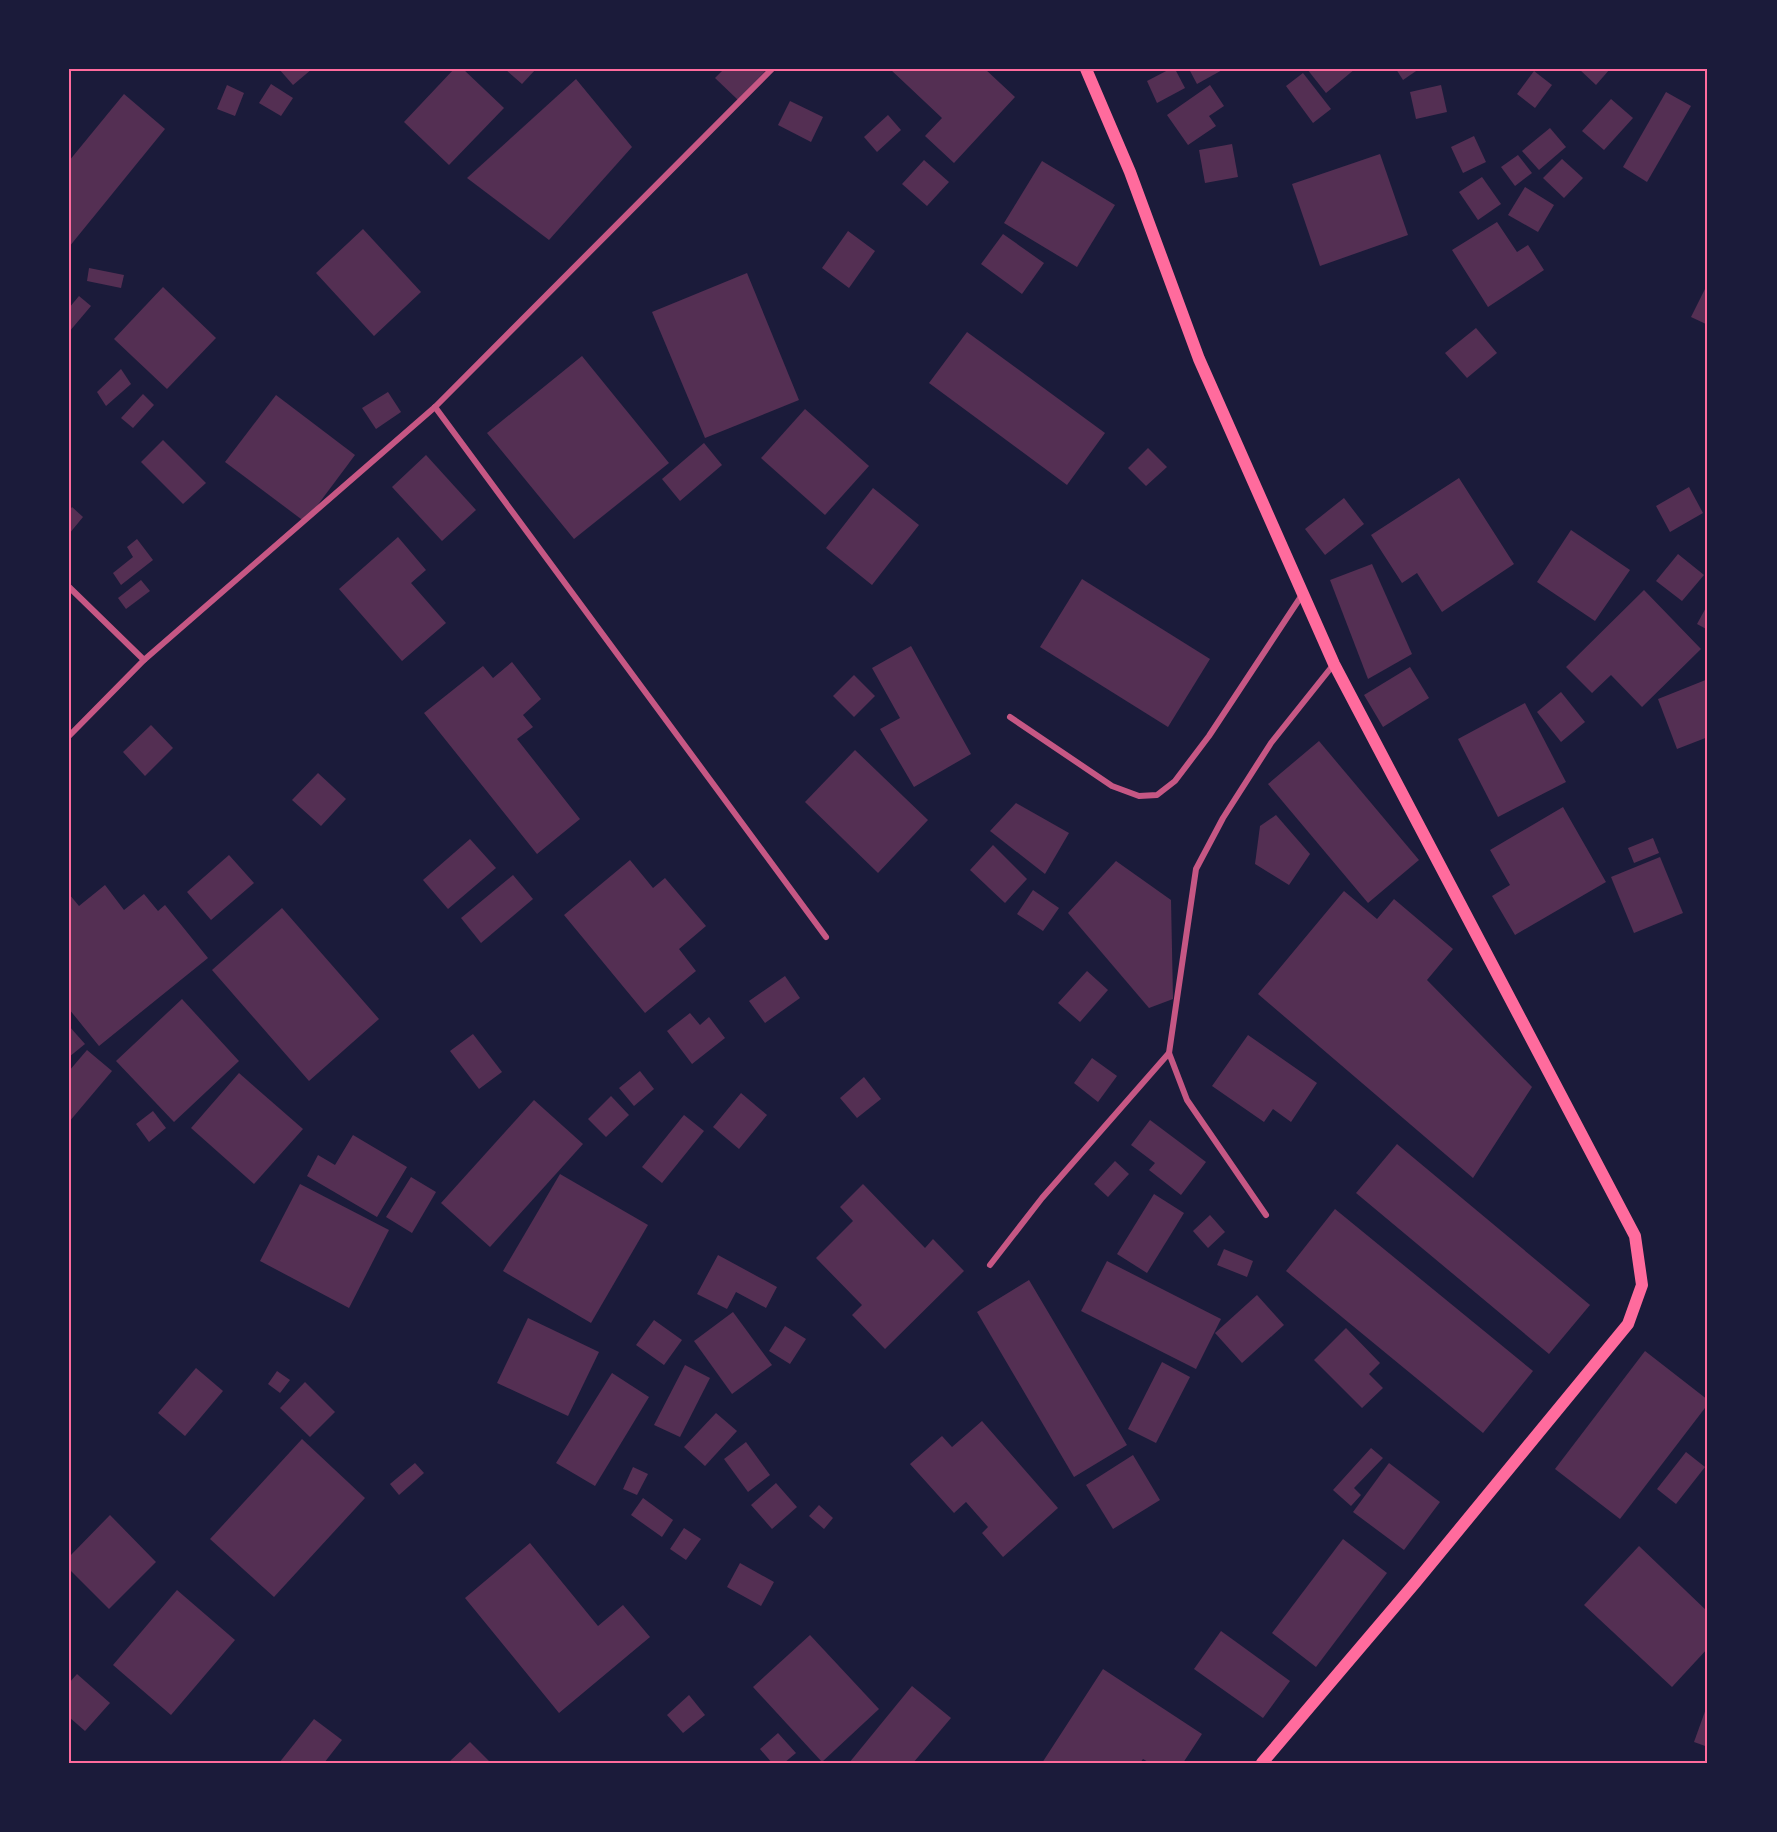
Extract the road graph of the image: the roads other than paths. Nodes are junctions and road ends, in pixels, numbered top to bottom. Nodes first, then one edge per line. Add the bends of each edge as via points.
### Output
1 (772, 69) edge
2 (1086, 69) edge
3 (435, 407) junction
4 (69, 587) edge
5 (1302, 596) junction
6 (144, 660) junction
7 (1334, 664) junction
8 (1010, 717) dead end
9 (69, 736) edge
10 (826, 937) dead end
11 (1169, 1053) junction
12 (1266, 1215) dead end
13 (990, 1264) dead end
14 (1262, 1763) edge

1 - 3 street
2 - 5 main road via 1130,172 1199,359
3 - 6 street
3 - 10 street
4 - 6 street
5 - 7 main road
5 - 8 street via 1209,736 1175,781 1157,795 1139,796 1112,786
6 - 9 street
7 - 11 street via 1271,743 1196,869
7 - 14 main road via 1635,1236 1642,1285 1628,1324
11 - 12 street via 1187,1100
11 - 13 street via 1042,1198

